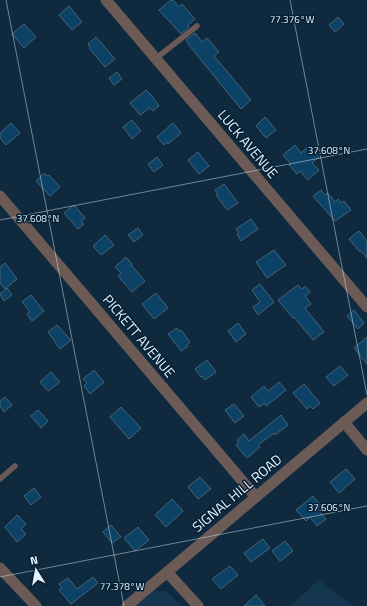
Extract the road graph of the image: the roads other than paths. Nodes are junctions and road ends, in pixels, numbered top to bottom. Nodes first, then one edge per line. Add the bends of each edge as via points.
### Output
1 (106, 0) edge
2 (197, 26) dead end
3 (156, 59) junction
4 (0, 196) edge
5 (367, 307) edge
6 (367, 403) edge
7 (344, 422) junction
8 (367, 450) edge
9 (15, 466) dead end
10 (0, 479) edge
11 (256, 497) junction
12 (0, 568) edge
13 (167, 572) junction
14 (36, 606) edge
15 (128, 606) edge
16 (198, 606) edge

1 - 3 street, LUCK AVENUE
2 - 3 lane
3 - 5 street, LUCK AVENUE
4 - 11 street, PICKETT AVENUE
6 - 7 street, SIGNAL HILL ROAD
7 - 8 street
7 - 11 street, SIGNAL HILL ROAD
9 - 10 lane
11 - 13 street, SIGNAL HILL ROAD
12 - 14 street
13 - 15 street, SIGNAL HILL ROAD
13 - 16 street

